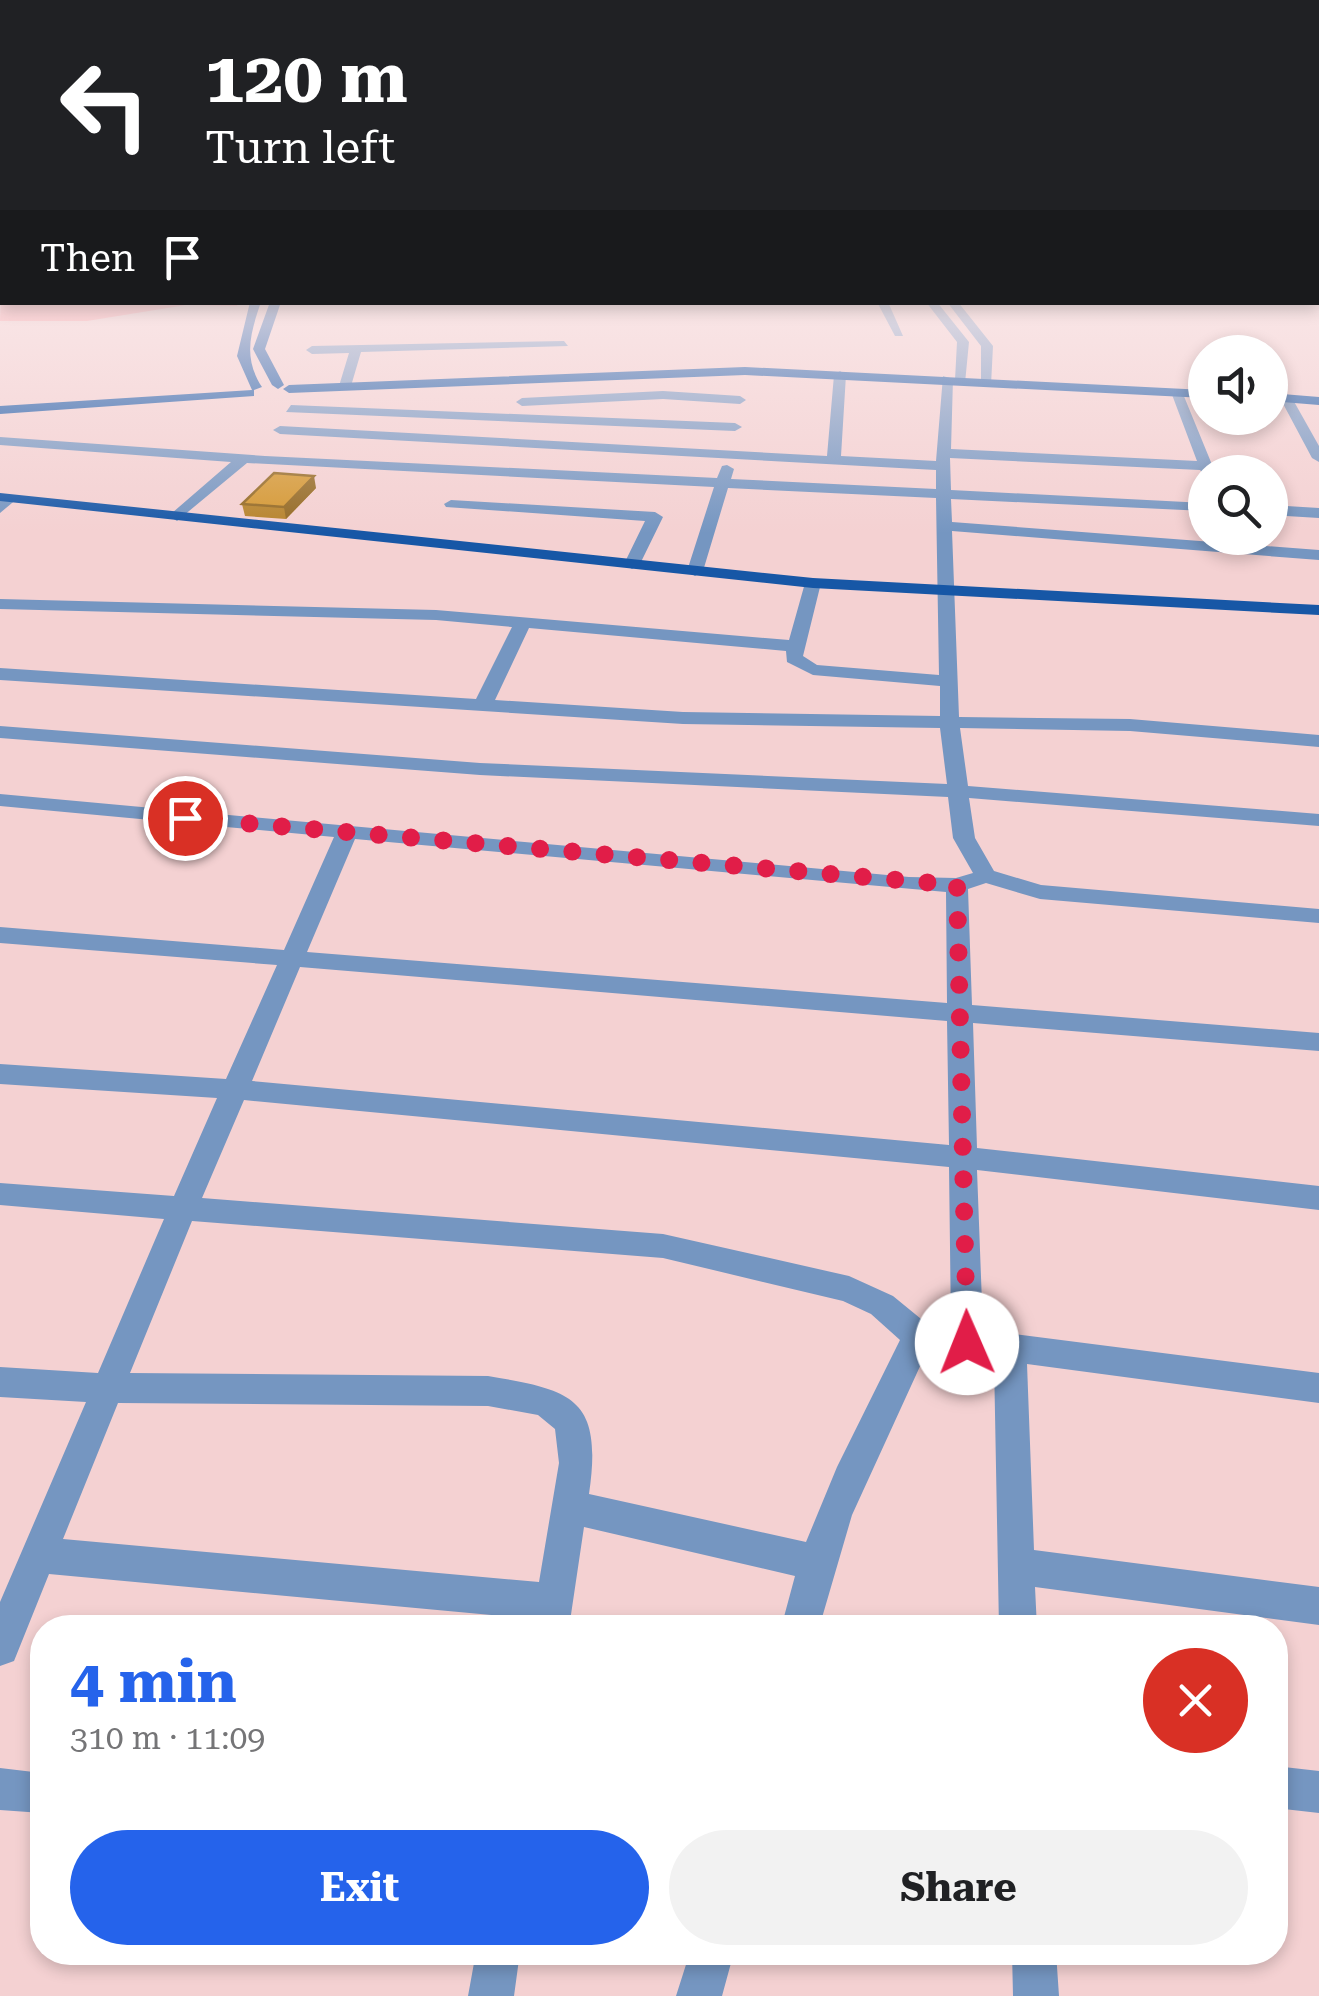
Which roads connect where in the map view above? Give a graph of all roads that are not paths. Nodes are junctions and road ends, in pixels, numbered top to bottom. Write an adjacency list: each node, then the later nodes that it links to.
1 (241, 346): 13 (main road)
2 (261, 346): 14 (main road)
3 (475, 346): 6 (street)
4 (962, 346): 10 (street)
5 (987, 346): 11 (street)
6 (356, 349): 7 (street); 12 (street)
7 (312, 350)
8 (746, 371): 9 (main road); 12 (main road); 18 (street)
9 (840, 375): 10 (main road); 33 (street)
10 (954, 380): 11 (main road); 34 (street)
11 (987, 382): 15 (main road)
12 (345, 386): 14 (main road)
13 (253, 390): 14 (main road); 23 (main road)
14 (284, 391): 22 (street)
15 (1178, 392): 16 (main road); 29 (street)
16 (1188, 393)
17 (1288, 398): 19 (main road)
18 (740, 400): 20 (street); 24 (street)
19 (1319, 401)
20 (522, 402)
21 (1288, 402): 31 (street)
22 (298, 409): 24 (street); 25 (street); 26 (street)
23 (0, 410)
24 (735, 428): 28 (street)
25 (280, 430): 26 (street); 32 (street)
26 (297, 430): 28 (street); 32 (street)
27 (0, 441): 30 (street)
28 (730, 454): 33 (street); 36 (street)
29 (1202, 455)
30 (244, 458): 32 (street); 43 (street)
31 (1319, 458)
32 (272, 460): 36 (street)
33 (834, 460): 34 (street)
34 (943, 460): 35 (street); 37 (street)
35 (1188, 468)
36 (725, 481): 37 (street); 47 (street)
37 (944, 493): 40 (street); 44 (street)
38 (4, 502): 43 (main road)
39 (451, 504): 46 (street)
40 (1188, 506)
41 (1288, 511): 42 (street)
42 (1319, 513)
43 (177, 516): 46 (main road)
44 (945, 526): 45 (street); 49 (street)
45 (1319, 554)
46 (632, 564): 47 (main road)
47 (694, 571): 48 (main road)
48 (813, 583): 49 (main road); 53 (street)
49 (947, 590): 51 (main road); 55 (street)
50 (0, 604): 52 (street)
51 (1319, 610)
52 (523, 623): 53 (street); 56 (street)
53 (794, 646): 55 (street)
54 (0, 674): 56 (street)
55 (949, 681): 57 (street)
56 (484, 705): 57 (street)
57 (950, 726): 59 (street); 60 (street)
58 (0, 732): 60 (street)
59 (1319, 741)
60 (958, 791): 62 (street); 64 (street)
61 (0, 800): 63 (street)
62 (1319, 820)
63 (348, 833): 65 (street); 68 (street)
64 (986, 876): 65 (street); 66 (street)
65 (957, 885): 69 (street)
66 (1319, 916)
67 (0, 935): 68 (street)
68 (293, 957): 69 (street); 72 (street)
69 (960, 1012): 70 (street); 73 (street)
70 (1319, 1042)
71 (0, 1074): 72 (street)
72 (235, 1087): 73 (street); 76 (street)
73 (963, 1157): 75 (street); 78 (street)
74 (0, 1194): 76 (street)
75 (1319, 1198)
76 (182, 1210): 77 (street); 81 (street)
77 (918, 1336): 78 (street); 85 (street)
78 (967, 1343): 79 (street)
79 (1010, 1348): 82 (street); 86 (street)
80 (0, 1382): 81 (street)
81 (108, 1388): 83 (street); 84 (street)
82 (1319, 1388)
83 (569, 1508): 85 (street); 88 (street)
84 (38, 1555): 88 (street); 91 (street)
85 (814, 1562): 89 (street)
86 (1014, 1566): 87 (street); 90 (street)
87 (1319, 1606)
88 (552, 1615)
89 (803, 1615)
90 (1017, 1615)
91 (0, 1648)
92 (1288, 1788): 95 (street)
93 (0, 1789): 94 (street)
94 (30, 1792)
95 (1319, 1792)
96 (496, 1965): 99 (street)
97 (708, 1965): 100 (street)
98 (1035, 1965): 101 (street)
99 (492, 1996)
100 (699, 1996)
101 (1036, 1996)

